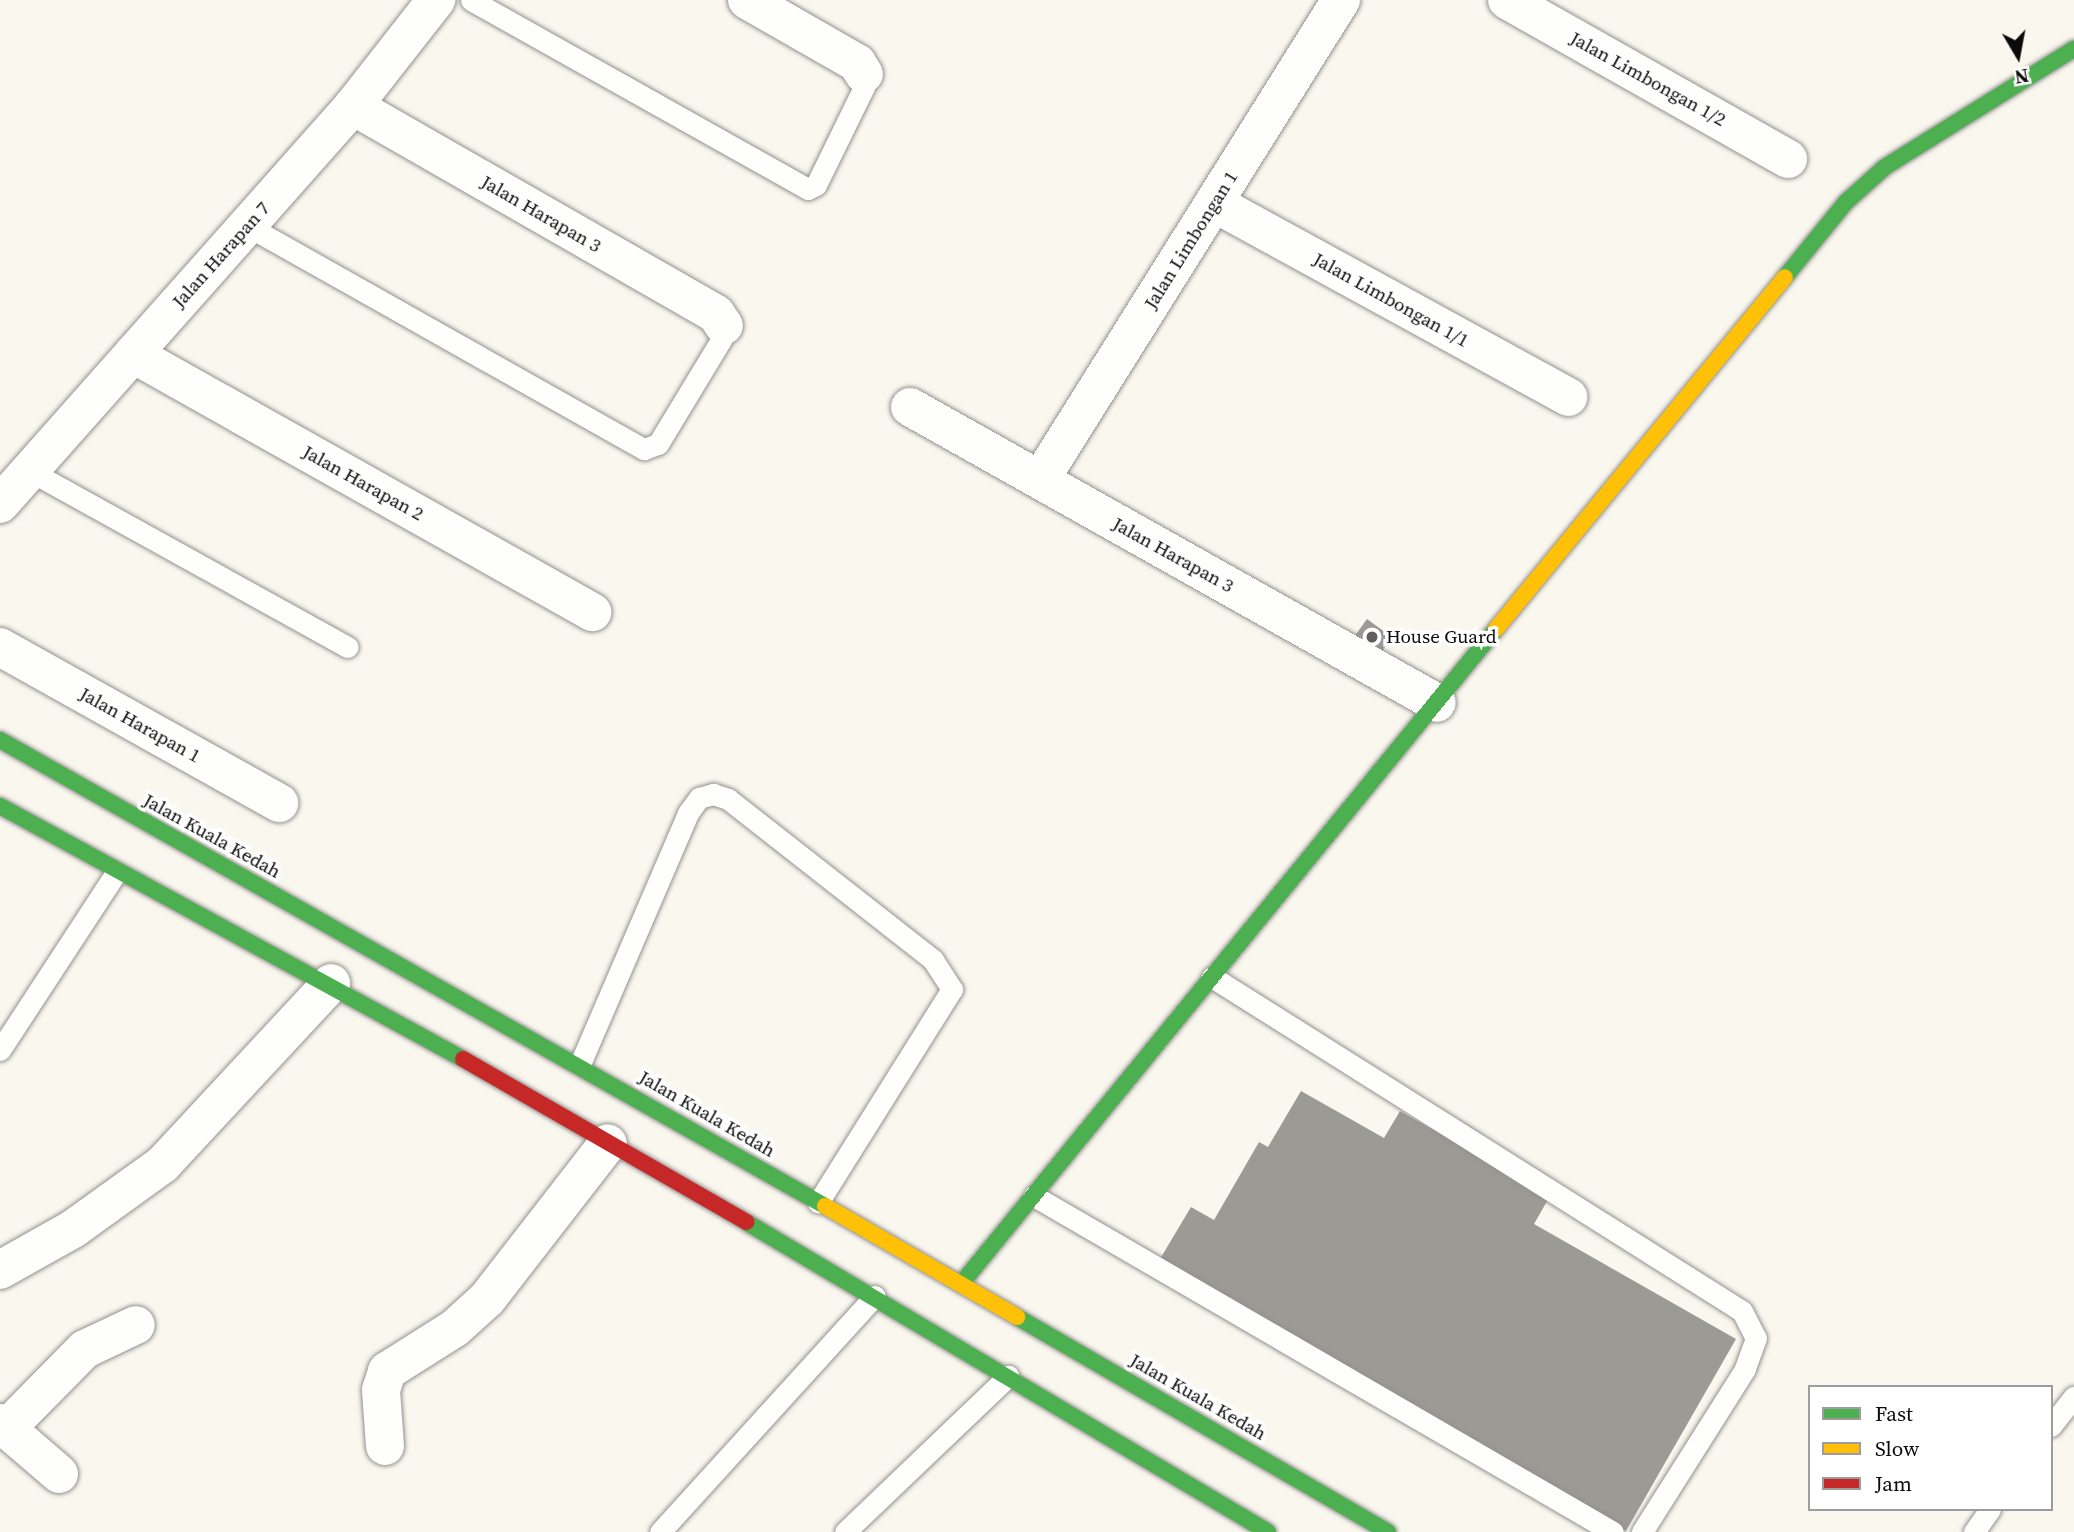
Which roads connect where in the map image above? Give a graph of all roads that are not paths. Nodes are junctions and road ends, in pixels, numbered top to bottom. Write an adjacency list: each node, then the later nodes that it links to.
1 (436, 0): 8 (street, Jalan Harapan 7)
2 (471, 0): 7 (lane)
3 (747, 0): 7 (street)
4 (1341, 0): 10 (street, Jalan Limbongan 1)
5 (1507, 0): 9 (street, Jalan Limbongan 1/2)
6 (2074, 49): 22 (main road)
7 (864, 74)
8 (353, 106): 11 (street, Jalan Harapan 7); 12 (street, Jalan Harapan 3)
9 (1788, 159)
10 (1214, 203): 14 (street, Jalan Limbongan 1/1); 17 (street, Jalan Limbongan 1)
11 (246, 226): 12 (lane); 13 (street, Jalan Harapan 7)
12 (723, 326)
13 (133, 354): 16 (street, Jalan Harapan 7); 19 (street, Jalan Harapan 2)
14 (1568, 397)
15 (911, 407): 17 (street, Jalan Harapan 3)
16 (30, 471): 18 (street, Jalan Harapan 7); 21 (lane)
17 (1040, 480): 22 (street, Jalan Harapan 3)
18 (0, 505)
19 (592, 612)
20 (0, 647): 25 (street, Jalan Harapan 1)
21 (347, 647)
22 (1437, 703): 30 (main road)
23 (0, 740): 24 (main road, Jalan Kuala Kedah)
24 (105, 800): 27 (main road); 33 (main road, Jalan Kuala Kedah)
25 (279, 803)
26 (0, 806): 29 (main road)
27 (125, 831)
28 (124, 851): 29 (main road)
29 (116, 873): 31 (main road); 32 (lane)
30 (1212, 977): 35 (main road); 53 (lane)
31 (331, 983): 34 (main road); 37 (street)
32 (0, 1050)
33 (580, 1065): 36 (main road, Jalan Kuala Kedah); 36 (lane)
34 (608, 1143): 39 (main road); 45 (street)
35 (1034, 1196): 38 (main road); 52 (lane)
36 (818, 1203): 38 (main road, Jalan Kuala Kedah)
37 (0, 1270)
38 (961, 1284): 51 (main road, Jalan Kuala Kedah)
39 (875, 1296): 41 (main road); 48 (lane)
40 (136, 1325): 44 (street)
41 (1008, 1376): 49 (lane); 50 (main road)
42 (2074, 1397): 43 (lane)
43 (2053, 1423)
44 (3, 1425): 46 (street)
45 (385, 1446)
46 (60, 1474)
47 (1989, 1511): 54 (lane)
48 (660, 1532)
49 (845, 1532)
50 (1268, 1532)
51 (1388, 1532)
52 (1613, 1532)
53 (1642, 1532)
54 (1974, 1532)

